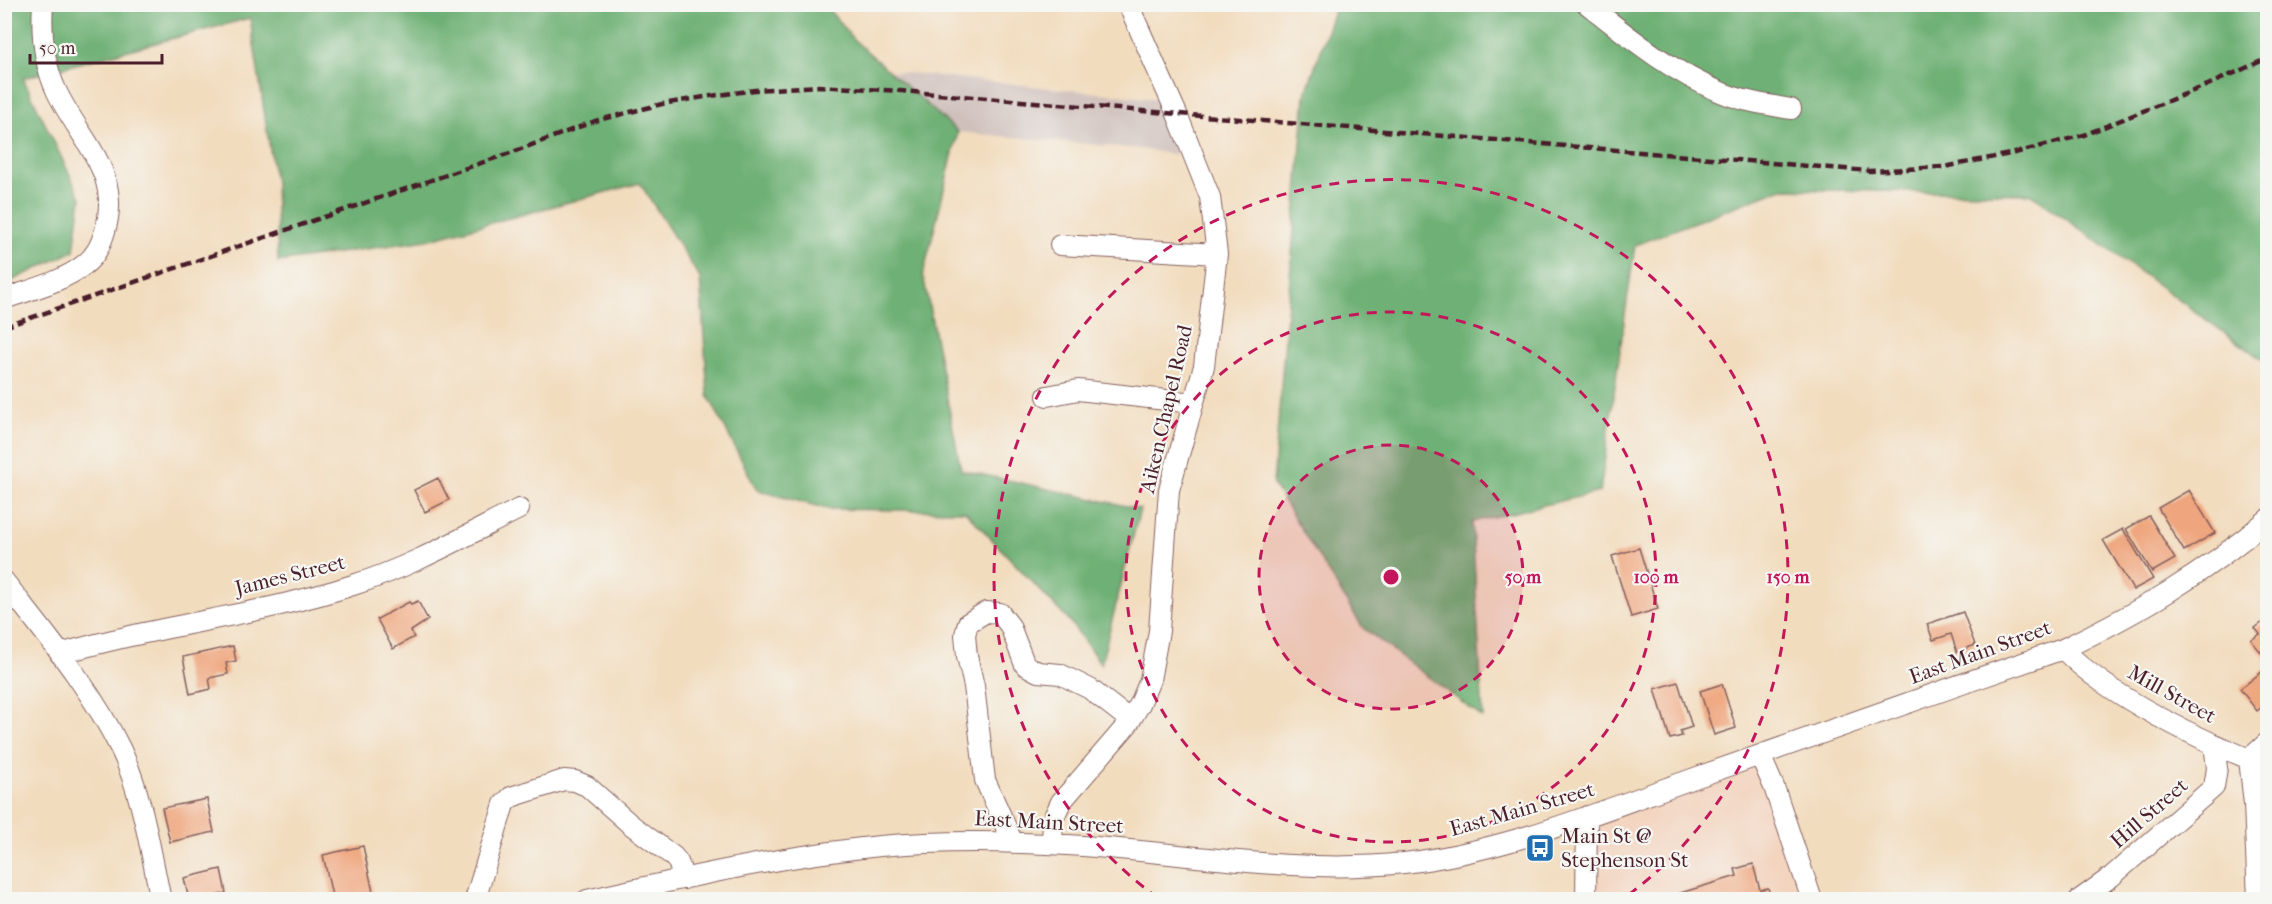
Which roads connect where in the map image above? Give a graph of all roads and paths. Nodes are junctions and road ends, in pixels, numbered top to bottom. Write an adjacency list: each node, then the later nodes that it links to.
1 (42, 4): 7 (street)
2 (1128, 4): 6 (street, Aiken Chapel Road)
3 (1587, 4): 4 (street)
4 (1791, 109)
5 (1060, 245): 6 (street)
6 (1217, 254): 9 (street, Aiken Chapel Road)
7 (4, 299)
8 (1047, 396): 9 (street)
9 (1193, 403): 15 (street, Aiken Chapel Road)
10 (519, 509): 14 (street, James Street)
11 (2268, 519): 13 (street, East Main Street)
12 (4, 581): 14 (street)
13 (2062, 649): 17 (street, Mill Street); 18 (street, East Main Street)
14 (60, 654): 25 (street)
15 (1130, 720): 22 (street); 23 (street, Aiken Chapel Road)
16 (2268, 742): 19 (street)
17 (2214, 744): 19 (street, Mill Street); 30 (street, Hill Street)
18 (1760, 755): 21 (street, East Main Street); 29 (street)
19 (2249, 759): 20 (street, Mill Street); 31 (street)
20 (2268, 766)
21 (1587, 816): 23 (street, East Main Street); 28 (street)
22 (1013, 843): 23 (street, East Main Street); 24 (street, East Main Street)
23 (1052, 844)
24 (684, 879): 26 (street); 27 (street, East Main Street)
25 (161, 900)
26 (476, 900)
27 (587, 900)
28 (1586, 900)
29 (1812, 900)
30 (2079, 900)
31 (2258, 900)

